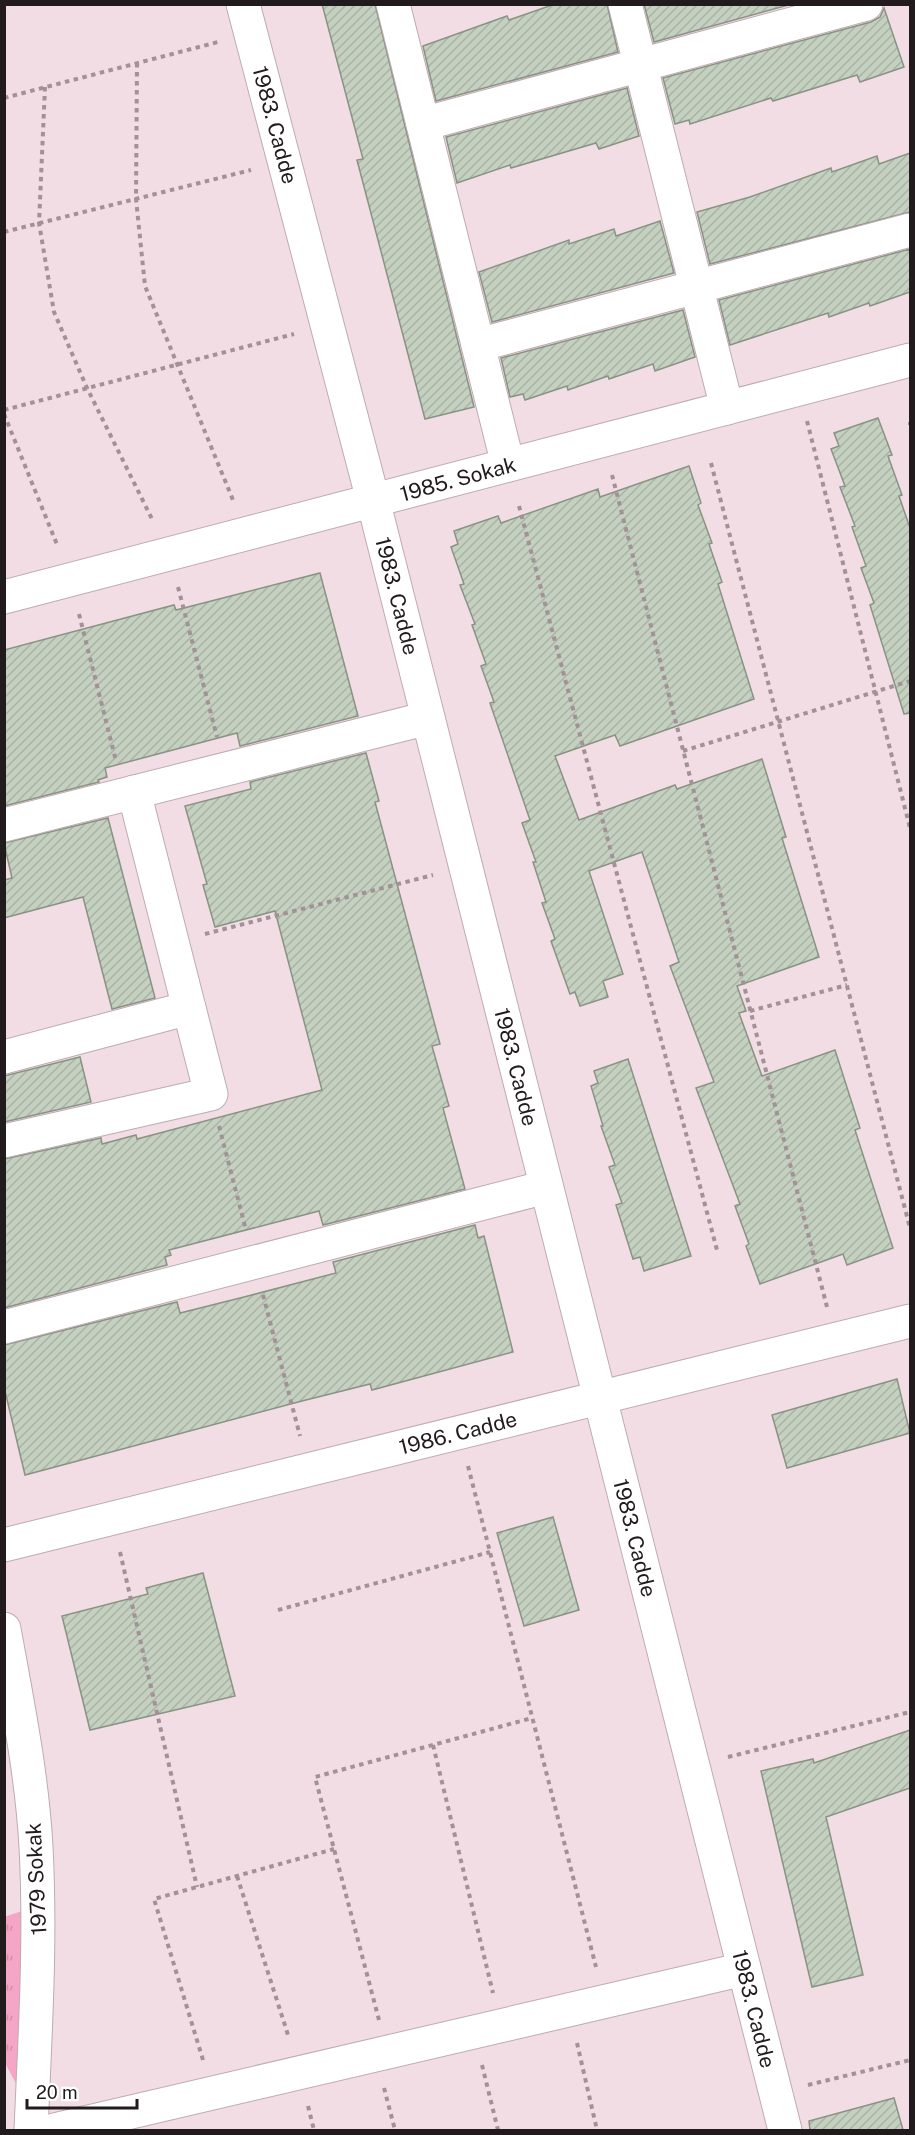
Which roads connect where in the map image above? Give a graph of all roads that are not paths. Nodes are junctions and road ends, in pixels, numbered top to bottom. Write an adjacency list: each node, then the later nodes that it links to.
1 (393, 4): 6 (street)
2 (625, 4): 5 (street)
3 (866, 4): 5 (street)
4 (247, 19): 13 (street, 1983. Cadde)
5 (641, 65): 6 (street); 8 (street)
6 (423, 124): 9 (street)
7 (910, 230): 8 (street)
8 (696, 287): 9 (street); 11 (street)
9 (478, 345): 12 (street)
10 (910, 360): 11 (street, 1985. Sokak)
11 (727, 408): 12 (street, 1985. Sokak)
12 (508, 465): 13 (street, 1985. Sokak)
13 (373, 501): 14 (street, 1985. Sokak); 15 (street, 1983. Cadde)
14 (4, 597)
15 (428, 718): 16 (street); 21 (street, 1983. Cadde)
16 (134, 792): 17 (street); 18 (street)
17 (4, 825)
18 (189, 1008): 19 (street); 20 (street)
19 (4, 1057)
20 (4, 1141)
21 (546, 1187): 23 (street); 24 (street, 1983. Cadde)
22 (910, 1321): 24 (street, 1986. Cadde)
23 (4, 1327)
24 (600, 1398): 25 (street, 1986. Cadde); 27 (street, 1983. Cadde)
25 (4, 1545)
26 (4, 1629): 28 (street, 1979 Sokak)
27 (744, 1969): 29 (street); 30 (street, 1983. Cadde)
28 (31, 2130)
29 (54, 2130)
30 (784, 2130)

